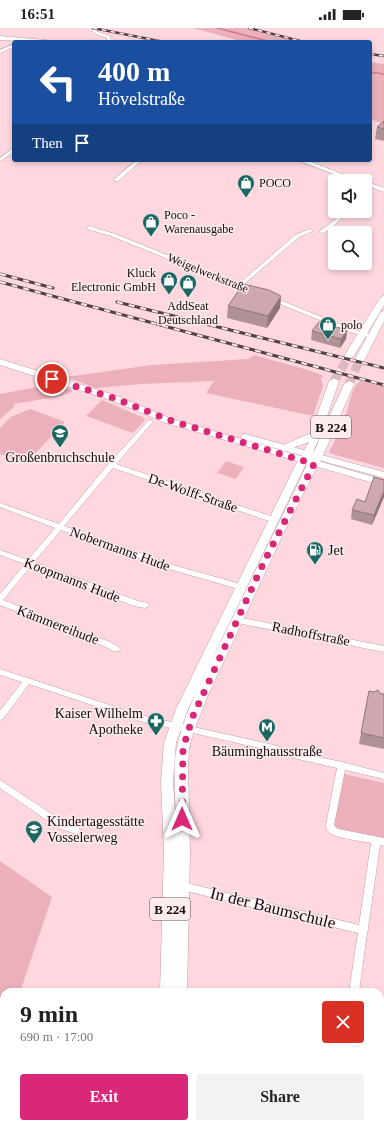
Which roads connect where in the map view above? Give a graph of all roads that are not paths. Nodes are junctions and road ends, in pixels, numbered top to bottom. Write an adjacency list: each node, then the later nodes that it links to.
1 (98, 28): 4 (street)
2 (0, 38): 3 (street)
3 (14, 40)
4 (108, 40)
5 (12, 46): 6 (street)
6 (0, 52)
7 (12, 151): 8 (street)
8 (0, 160)
9 (138, 162): 12 (street)
10 (306, 162): 11 (street)
11 (339, 174)
12 (116, 180)
13 (373, 186): 14 (street)
14 (384, 190)
15 (339, 218): 18 (street)
16 (89, 228): 19 (street, Weigelwerkstraße)
17 (310, 231): 19 (street)
18 (322, 232)
19 (240, 286): 20 (street, Weigelwerkstraße)
20 (254, 291)
21 (268, 297): 25 (street)
22 (384, 298): 25 (main road)
23 (384, 313): 24 (main road)
24 (381, 324): 25 (main road)
25 (366, 335): 26 (main road); 27 (main road)
26 (349, 356)
27 (360, 359)
28 (0, 362): 31 (main road)
29 (334, 380): 33 (main road, B 224)
30 (349, 384): 36 (main road, B 224)
31 (149, 411): 34 (main road); 35 (main road)
32 (150, 422): 37 (street)
33 (316, 435): 34 (main road); 35 (main road, B 224)
34 (284, 448): 35 (main road)
35 (305, 458): 36 (main road); 41 (main road, B 224)
36 (316, 461): 38 (main road); 39 (main road); 48 (main road, B 224)
37 (112, 465): 41 (street, De-Wolff-Straße); 42 (street)
38 (384, 476)
39 (384, 483)
40 (0, 505): 42 (street, Nobermanns Hude)
41 (274, 520): 45 (main road, B 224)
42 (60, 527): 44 (street); 45 (street, Nobermanns Hude)
43 (0, 552): 44 (street, Koopmanns Hude)
44 (30, 564): 46 (street); 47 (street, Koopmanns Hude)
45 (242, 587): 54 (main road, B 224)
46 (0, 601): 49 (street, Kämmereihude)
47 (145, 604)
48 (237, 620): 50 (street, Radhoffstraße); 54 (main road, B 224)
49 (116, 649)
50 (384, 649)
51 (0, 672): 52 (street)
52 (27, 681): 53 (street); 54 (street)
53 (0, 717)
54 (181, 729): 55 (street); 60 (main road, B 224); 62 (main road, B 224)
55 (342, 766): 56 (street); 59 (street)
56 (384, 776)
57 (0, 784): 58 (street)
58 (76, 830)
59 (380, 841): 61 (street)
60 (182, 886): 61 (street, In der Baumschule); 63 (main road, B 224)
61 (364, 930): 64 (street)
62 (168, 988)
63 (180, 988)
64 (355, 988)

